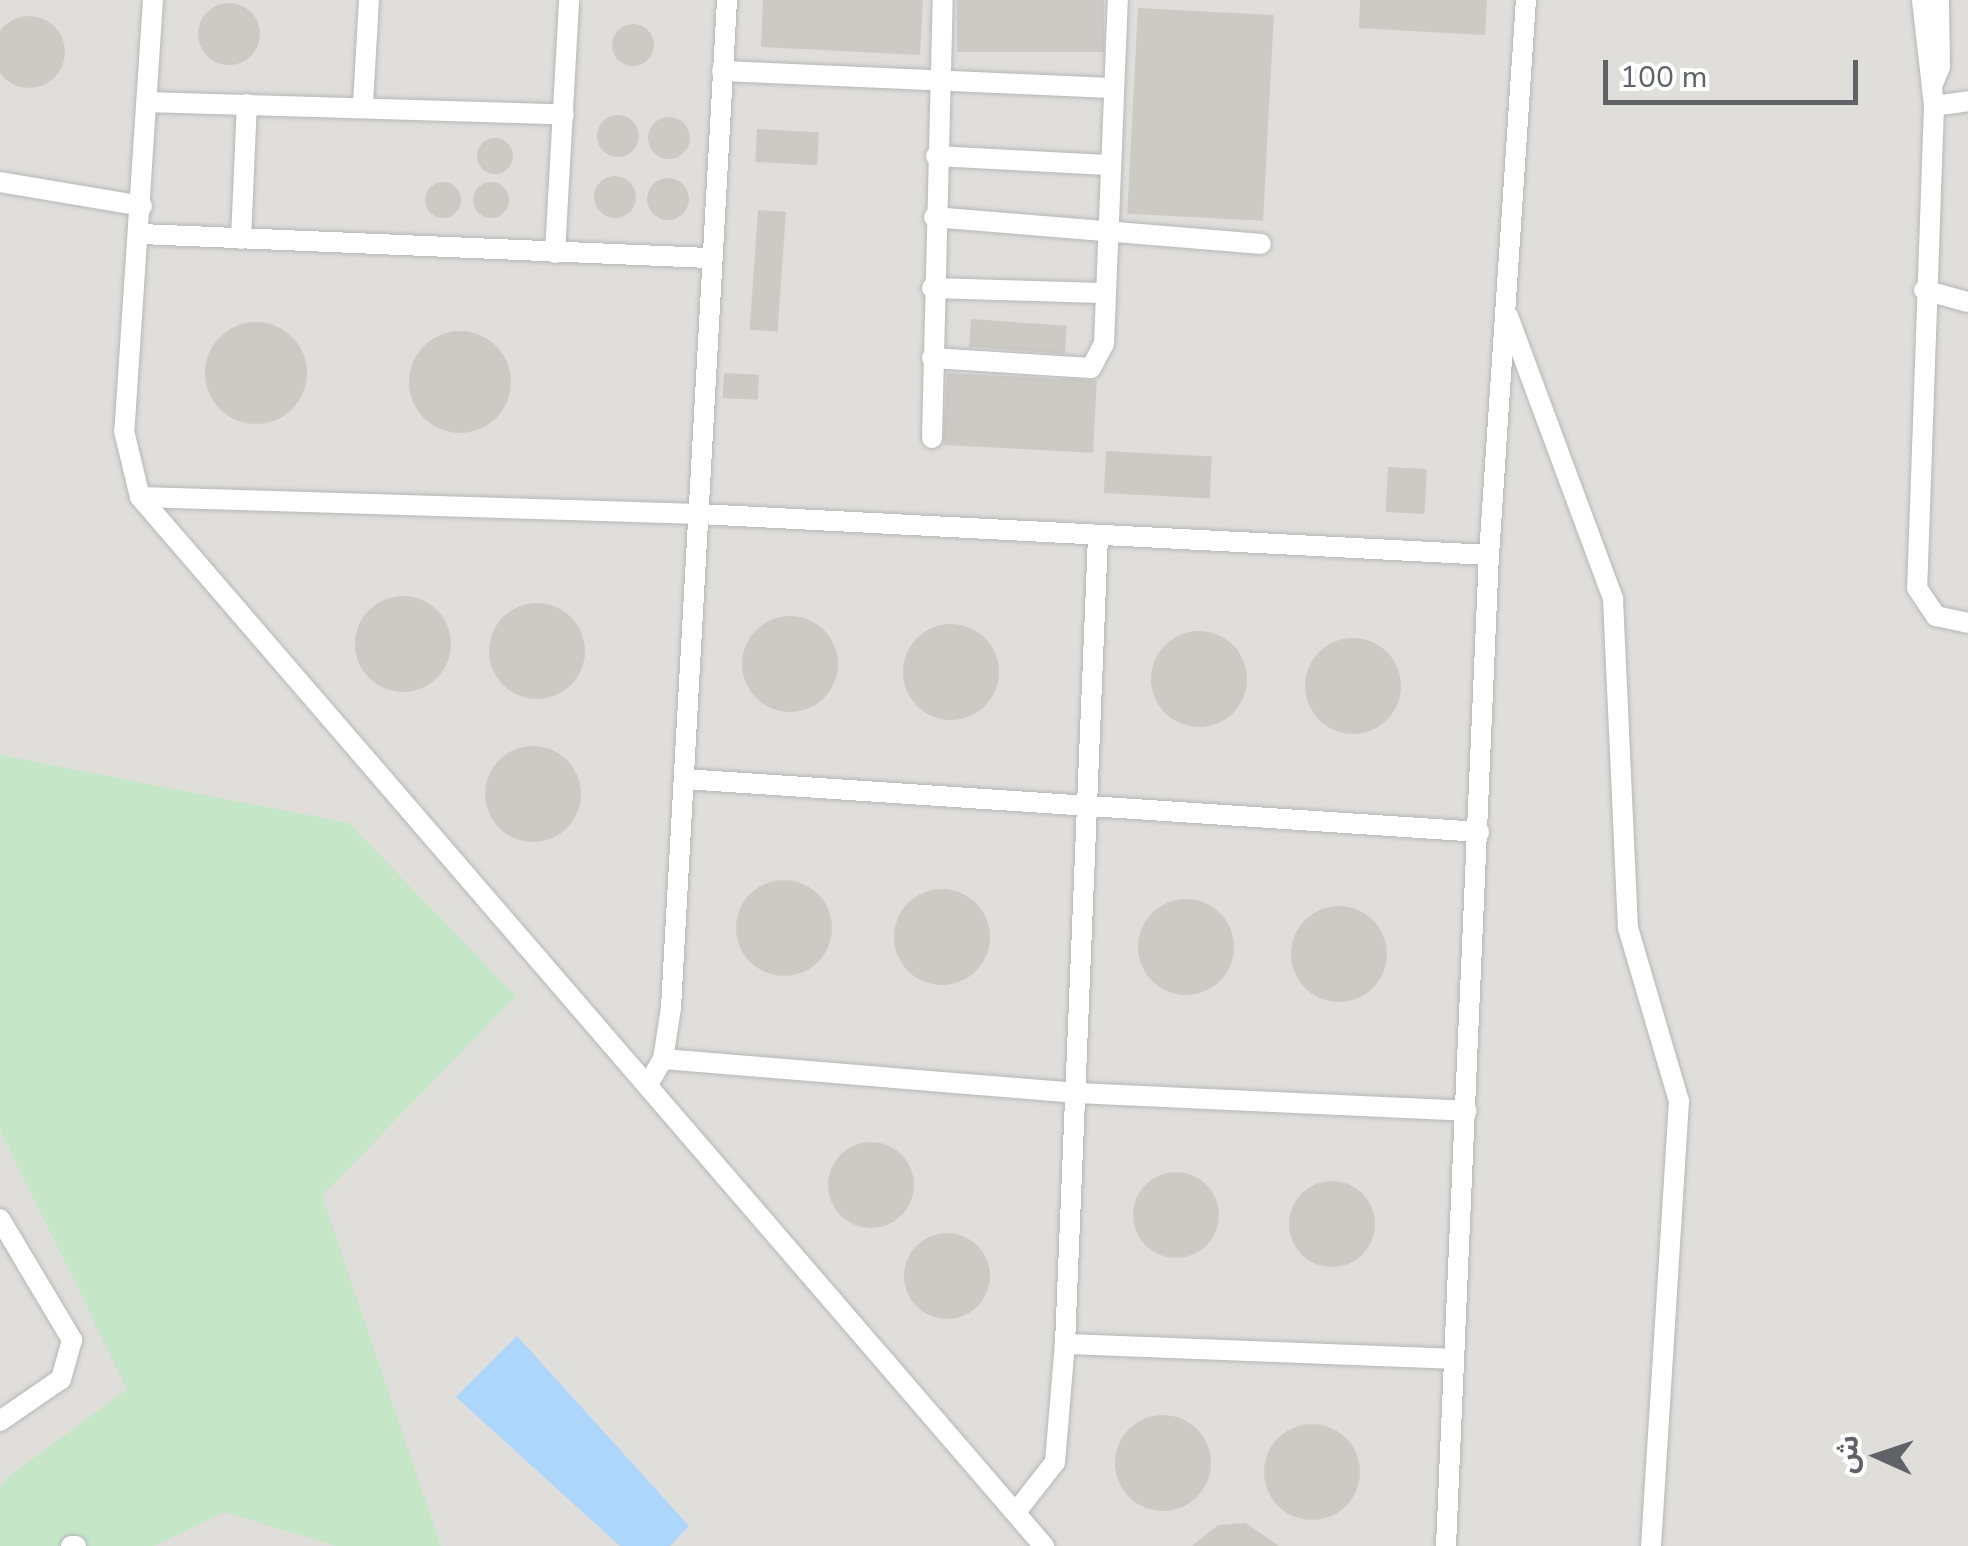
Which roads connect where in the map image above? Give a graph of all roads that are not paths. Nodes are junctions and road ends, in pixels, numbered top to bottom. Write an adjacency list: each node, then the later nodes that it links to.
1 (153, 0): 14 (street)
2 (370, 0): 17 (street)
3 (569, 0): 19 (street)
4 (727, 0): 10 (street)
5 (943, 0): 11 (street)
6 (1118, 0): 13 (street)
7 (1526, 0): 35 (street)
8 (1922, 0): 12 (street)
9 (1939, 0): 12 (street)
10 (722, 71): 11 (street); 30 (street)
11 (943, 81): 13 (street); 20 (street)
12 (1933, 84): 18 (street)
13 (1113, 88): 21 (street)
14 (148, 102): 16 (street); 23 (street)
15 (1968, 102): 18 (street)
16 (246, 104): 17 (street); 27 (street)
17 (363, 104): 19 (street)
18 (1934, 106): 32 (street)
19 (564, 114): 29 (street)
20 (936, 156): 21 (street); 24 (street)
21 (1108, 164): 25 (street)
22 (0, 182): 23 (street)
23 (142, 206): 26 (street)
24 (934, 218): 25 (street); 31 (street)
25 (1104, 229): 28 (street); 33 (street)
26 (140, 234): 27 (street); 38 (street)
27 (241, 239): 29 (street)
28 (1261, 244)
29 (555, 253): 30 (street)
30 (708, 258): 39 (street)
31 (932, 288): 33 (street); 36 (street)
32 (1924, 290): 34 (street); 42 (street)
33 (1101, 293): 36 (street)
34 (1968, 302)
35 (1506, 310): 41 (street); 57 (street)
36 (932, 358): 37 (street)
37 (932, 438)
38 (140, 497): 39 (street); 47 (street)
39 (699, 514): 40 (street); 43 (street)
40 (1098, 538): 41 (street); 44 (street)
41 (1489, 555): 45 (street)
42 (1968, 622)
43 (684, 780): 44 (street); 46 (street)
44 (1084, 806): 45 (street); 48 (street)
45 (1479, 832): 49 (street)
46 (663, 1060): 47 (street); 48 (street)
47 (648, 1084): 54 (street)
48 (1075, 1093): 49 (street); 51 (street)
49 (1468, 1111): 52 (street)
50 (0, 1219): 53 (street)
51 (1065, 1344): 52 (street); 54 (street)
52 (1454, 1359): 56 (street)
53 (0, 1421)
54 (1016, 1512): 55 (street)
55 (1044, 1546)
56 (1446, 1546)
57 (1651, 1546)

